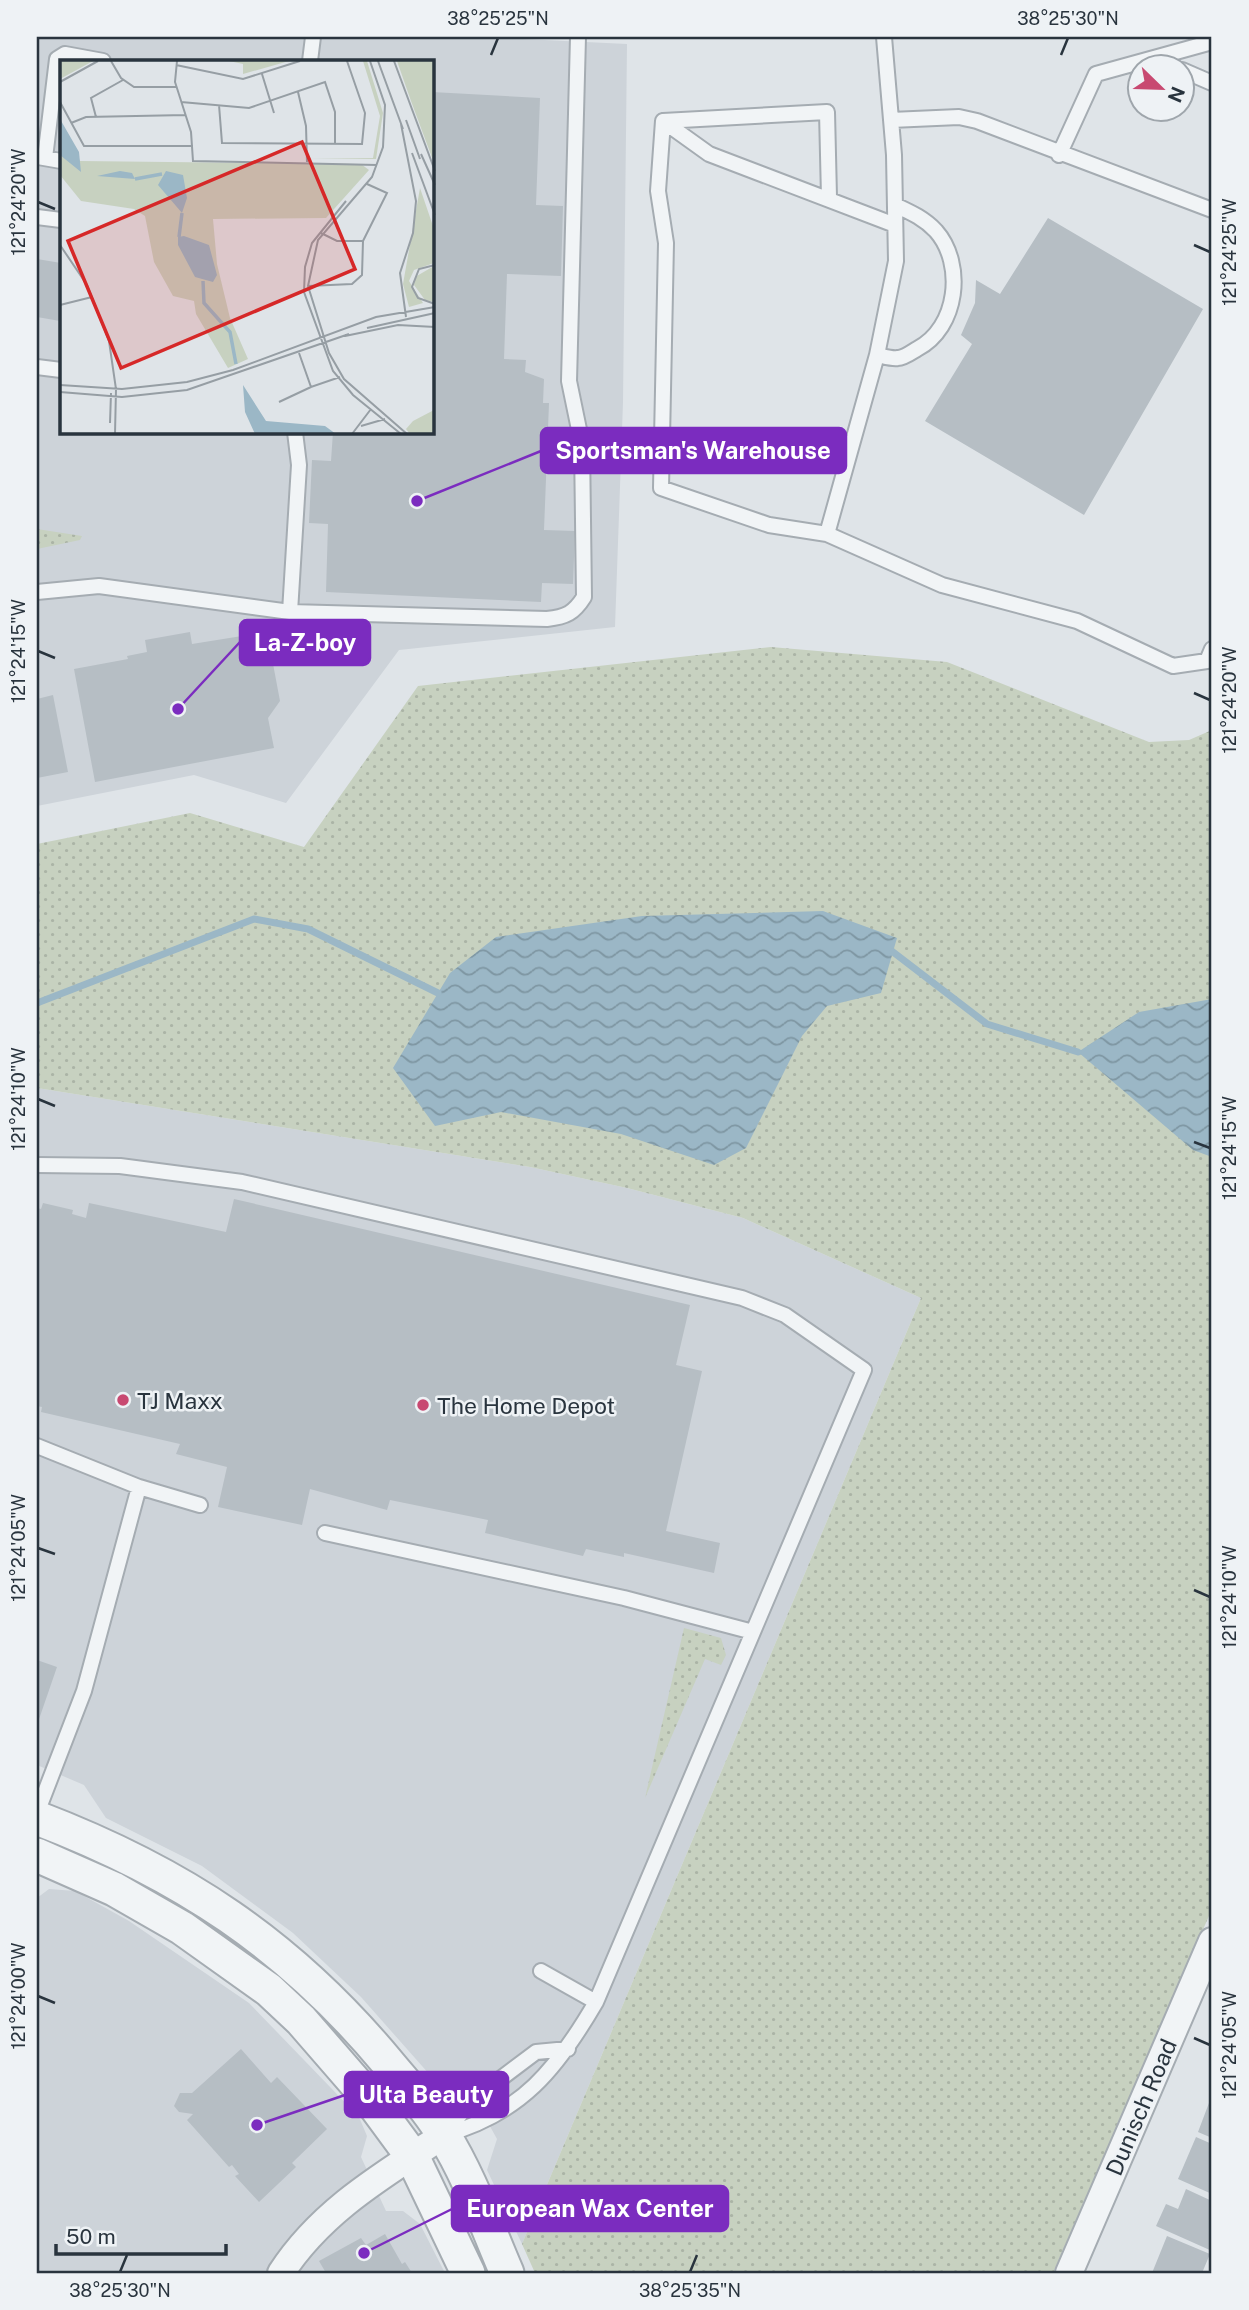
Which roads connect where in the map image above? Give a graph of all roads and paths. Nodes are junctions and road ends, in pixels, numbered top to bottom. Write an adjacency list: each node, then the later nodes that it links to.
1 (313, 37): 7 (lane)
2 (579, 37): 26 (lane)
3 (884, 37): 9 (lane)
4 (1212, 42): 5 (lane)
5 (1176, 52)
6 (98, 60): 12 (lane)
7 (310, 60)
8 (1126, 66): 11 (lane)
9 (891, 120): 11 (lane); 15 (lane)
10 (663, 121): 14 (lane); 14 (lane); 24 (lane)
11 (1059, 155): 16 (lane)
12 (41, 158): 13 (lane)
13 (60, 161)
14 (829, 197): 19 (lane)
15 (895, 205): 19 (lane); 20 (lane)
16 (1212, 210)
17 (37, 217): 18 (lane)
18 (60, 220)
19 (895, 225): 20 (lane)
20 (877, 355): 24 (lane)
21 (37, 366): 22 (lane)
22 (60, 370)
23 (295, 434): 26 (lane)
24 (827, 534): 27 (lane)
25 (37, 592): 26 (lane)
26 (290, 612)
27 (1212, 649)
28 (37, 1165): 33 (lane)
29 (37, 1446): 30 (lane)
30 (139, 1488): 31 (lane); 34 (lane)
31 (200, 1505)
32 (325, 1533): 33 (lane)
33 (753, 1632): 38 (lane)
34 (37, 1816): 40 (street)
35 (37, 1855): 41 (street)
36 (1212, 1941): 45 (street, Dunisch Road)
37 (541, 1971): 38 (lane)
38 (596, 2002): 39 (lane)
39 (568, 2049): 40 (lane); 40 (lane)
40 (444, 2135): 41 (street); 44 (street)
41 (412, 2156): 42 (street); 43 (street)
42 (281, 2273)
43 (468, 2273)
44 (508, 2273)
45 (1069, 2273)

